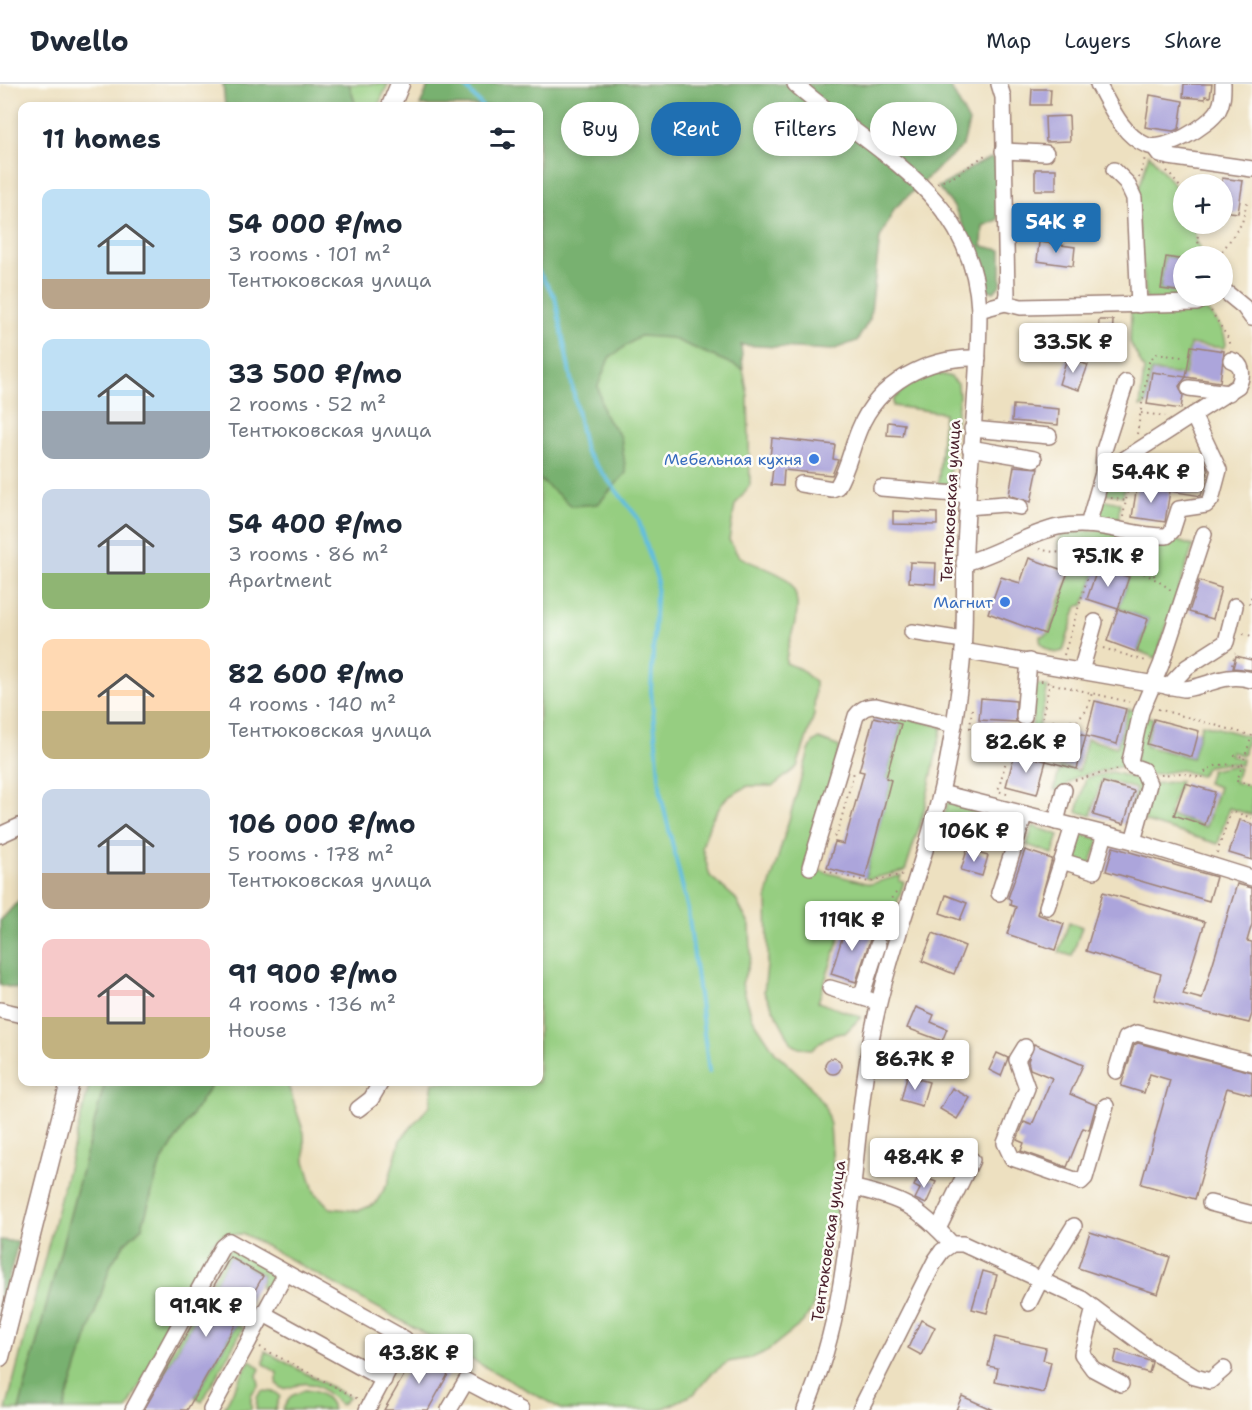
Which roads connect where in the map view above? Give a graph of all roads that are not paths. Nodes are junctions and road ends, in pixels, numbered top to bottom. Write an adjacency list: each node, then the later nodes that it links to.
1 (400, 84): 6 (main road)
2 (795, 84): 16 (street, Тентюковская улица)
3 (999, 84): 8 (street)
4 (1098, 84): 7 (street)
5 (1223, 84): 7 (street)
6 (393, 102)
7 (1151, 147): 10 (street)
8 (1003, 151): 9 (street); 14 (street)
9 (1046, 153)
10 (1252, 169)
11 (1114, 170): 15 (street)
12 (1233, 298): 17 (street)
13 (1173, 301): 15 (street)
14 (1005, 303): 15 (street); 16 (street)
15 (1139, 305)
16 (979, 310): 18 (street, Тентюковская улица)
17 (1252, 318)
18 (978, 358): 25 (street, Тентюковская улица); 30 (street)
19 (1232, 360): 20 (street)
20 (1247, 377): 23 (street)
21 (1126, 382): 29 (street)
22 (1189, 388): 23 (street)
23 (1229, 393): 24 (street)
24 (1193, 415): 29 (street); 34 (street)
25 (972, 429): 26 (street); 27 (street, Тентюковская улица)
26 (1049, 436)
27 (970, 448): 28 (street); 32 (street, Тентюковская улица)
28 (1034, 459)
29 (1104, 472): 34 (street)
30 (801, 484)
31 (881, 488): 32 (street)
32 (967, 501): 33 (street); 36 (street, Тентюковская улица)
33 (1020, 507)
34 (1092, 525): 36 (street)
35 (1204, 534): 44 (street)
36 (964, 563): 40 (street, Тентюковская улица)
37 (1235, 606): 45 (street)
38 (1095, 622): 42 (street)
39 (912, 632): 40 (street)
40 (963, 646): 41 (street); 47 (street, Тентюковская улица)
41 (1029, 661): 42 (street); 46 (street)
42 (1081, 670): 44 (street)
43 (1252, 680): 45 (street)
44 (1151, 685): 45 (street); 56 (street)
45 (1168, 687)
46 (1020, 723)
47 (954, 725): 49 (street, Тентюковская улица); 58 (street)
48 (1064, 790): 51 (street)
49 (941, 793): 50 (street); 65 (street, Тентюковская улица)
50 (1025, 814): 51 (street); 60 (street)
51 (1056, 822): 52 (street)
52 (1073, 826): 54 (street); 57 (street)
53 (18, 827): 55 (street)
54 (1105, 834): 56 (street); 57 (street)
55 (0, 835)
56 (1133, 841): 59 (street)
57 (1062, 861): 61 (street)
58 (810, 867)
59 (1252, 878)
60 (999, 893)
61 (1047, 907)
62 (878, 945): 64 (street)
63 (830, 988): 64 (street)
64 (861, 997): 65 (street)
65 (880, 1002): 76 (street, Тентюковская улица)
66 (0, 1010): 67 (street)
67 (18, 1014)
68 (1025, 1047): 73 (street)
69 (1252, 1063): 70 (street)
70 (1116, 1071)
71 (69, 1086): 87 (main road)
72 (379, 1086): 74 (street)
73 (1106, 1106)
74 (358, 1109)
75 (972, 1160): 80 (street)
76 (855, 1188): 80 (street); 96 (street, Тентюковская улица)
77 (1210, 1203): 78 (street)
78 (1252, 1214)
79 (1074, 1226): 83 (street)
80 (938, 1229): 81 (street)
81 (952, 1244): 83 (street); 97 (street)
82 (286, 1273): 86 (street); 89 (street); 92 (street)
83 (1041, 1279): 84 (street); 85 (street)
84 (1029, 1303)
85 (1094, 1308): 88 (street); 90 (street)
86 (264, 1314): 89 (street); 93 (street)
87 (0, 1357)
88 (1224, 1369)
89 (384, 1380): 91 (street)
90 (1121, 1384)
91 (364, 1406)
92 (133, 1410)
93 (211, 1410)
94 (449, 1410): 95 (street)
95 (521, 1410)
96 (806, 1410)
97 (860, 1410)

